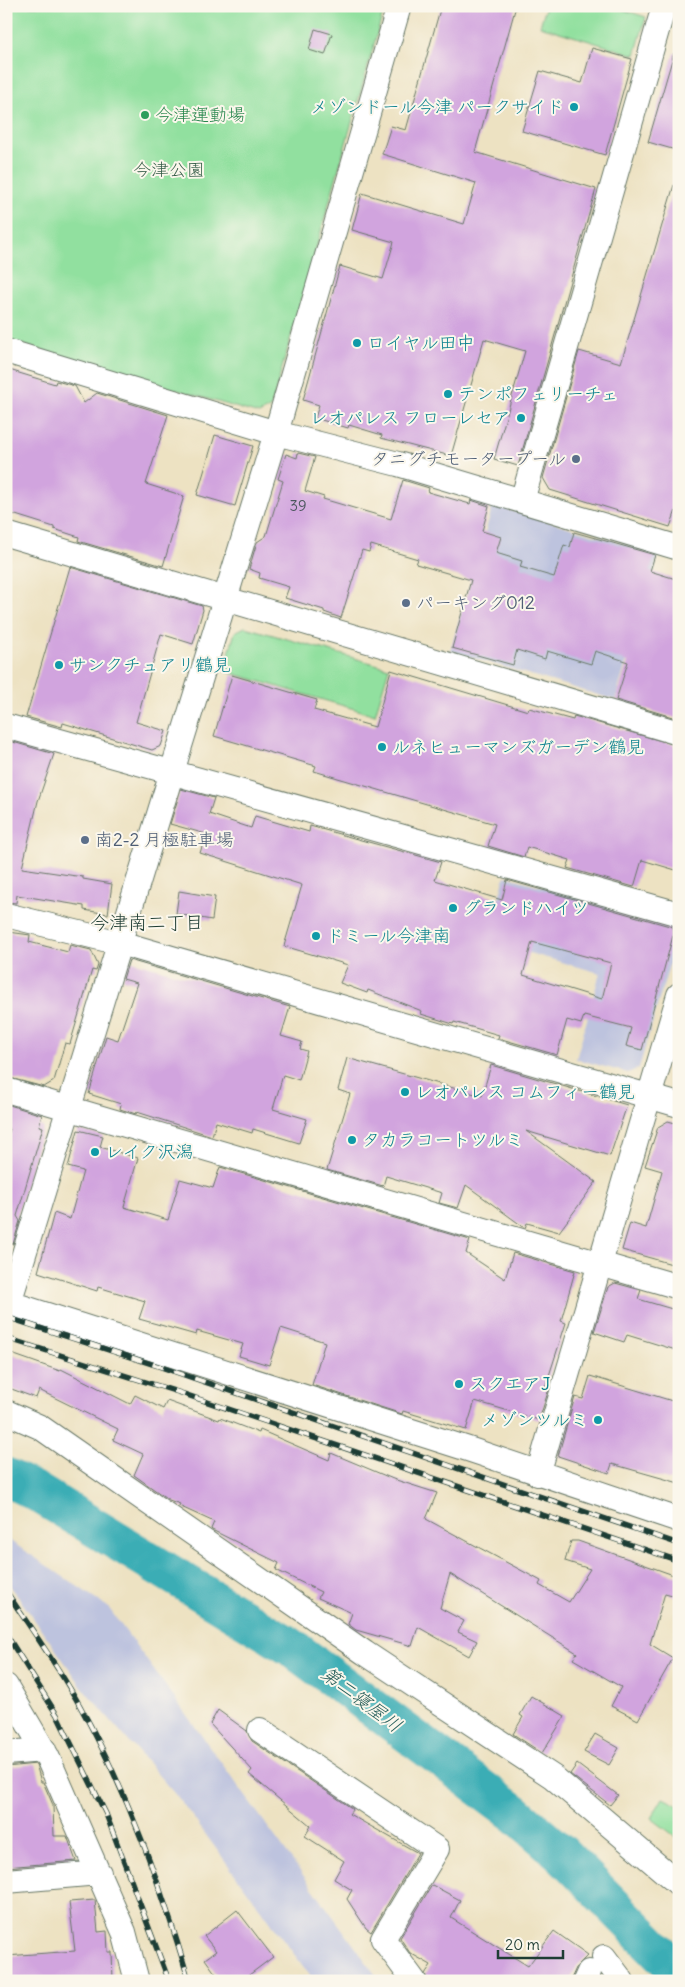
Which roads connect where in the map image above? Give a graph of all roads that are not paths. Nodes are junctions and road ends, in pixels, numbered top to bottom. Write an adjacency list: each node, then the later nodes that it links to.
1 (399, 6): 4 (street)
2 (664, 6): 5 (street)
3 (6, 351): 4 (street)
4 (276, 433): 5 (street); 8 (street)
5 (522, 501): 7 (street)
6 (6, 534): 8 (street)
7 (679, 548)
8 (225, 598): 10 (street); 11 (street)
9 (6, 726): 11 (street)
10 (679, 733)
11 (170, 772): 12 (street); 14 (street)
12 (679, 914)
13 (6, 915): 14 (street)
14 (120, 942): 17 (street); 19 (street)
15 (679, 995): 17 (street)
16 (6, 1090): 19 (street)
17 (648, 1096): 18 (street); 20 (street)
18 (679, 1105)
19 (68, 1109): 20 (street); 22 (street)
20 (599, 1265): 21 (street); 24 (street)
21 (679, 1287)
22 (8, 1302): 24 (street)
23 (6, 1412): 32 (street)
24 (538, 1474): 25 (street)
25 (679, 1520)
26 (6, 1686): 28 (street)
27 (260, 1730): 35 (street)
28 (44, 1750): 29 (street); 30 (street)
29 (6, 1752)
30 (99, 1873): 31 (street); 34 (street)
31 (6, 1881)
32 (678, 1882)
33 (592, 1970): 36 (street)
34 (137, 1981)
35 (414, 1981)
36 (622, 1981)

